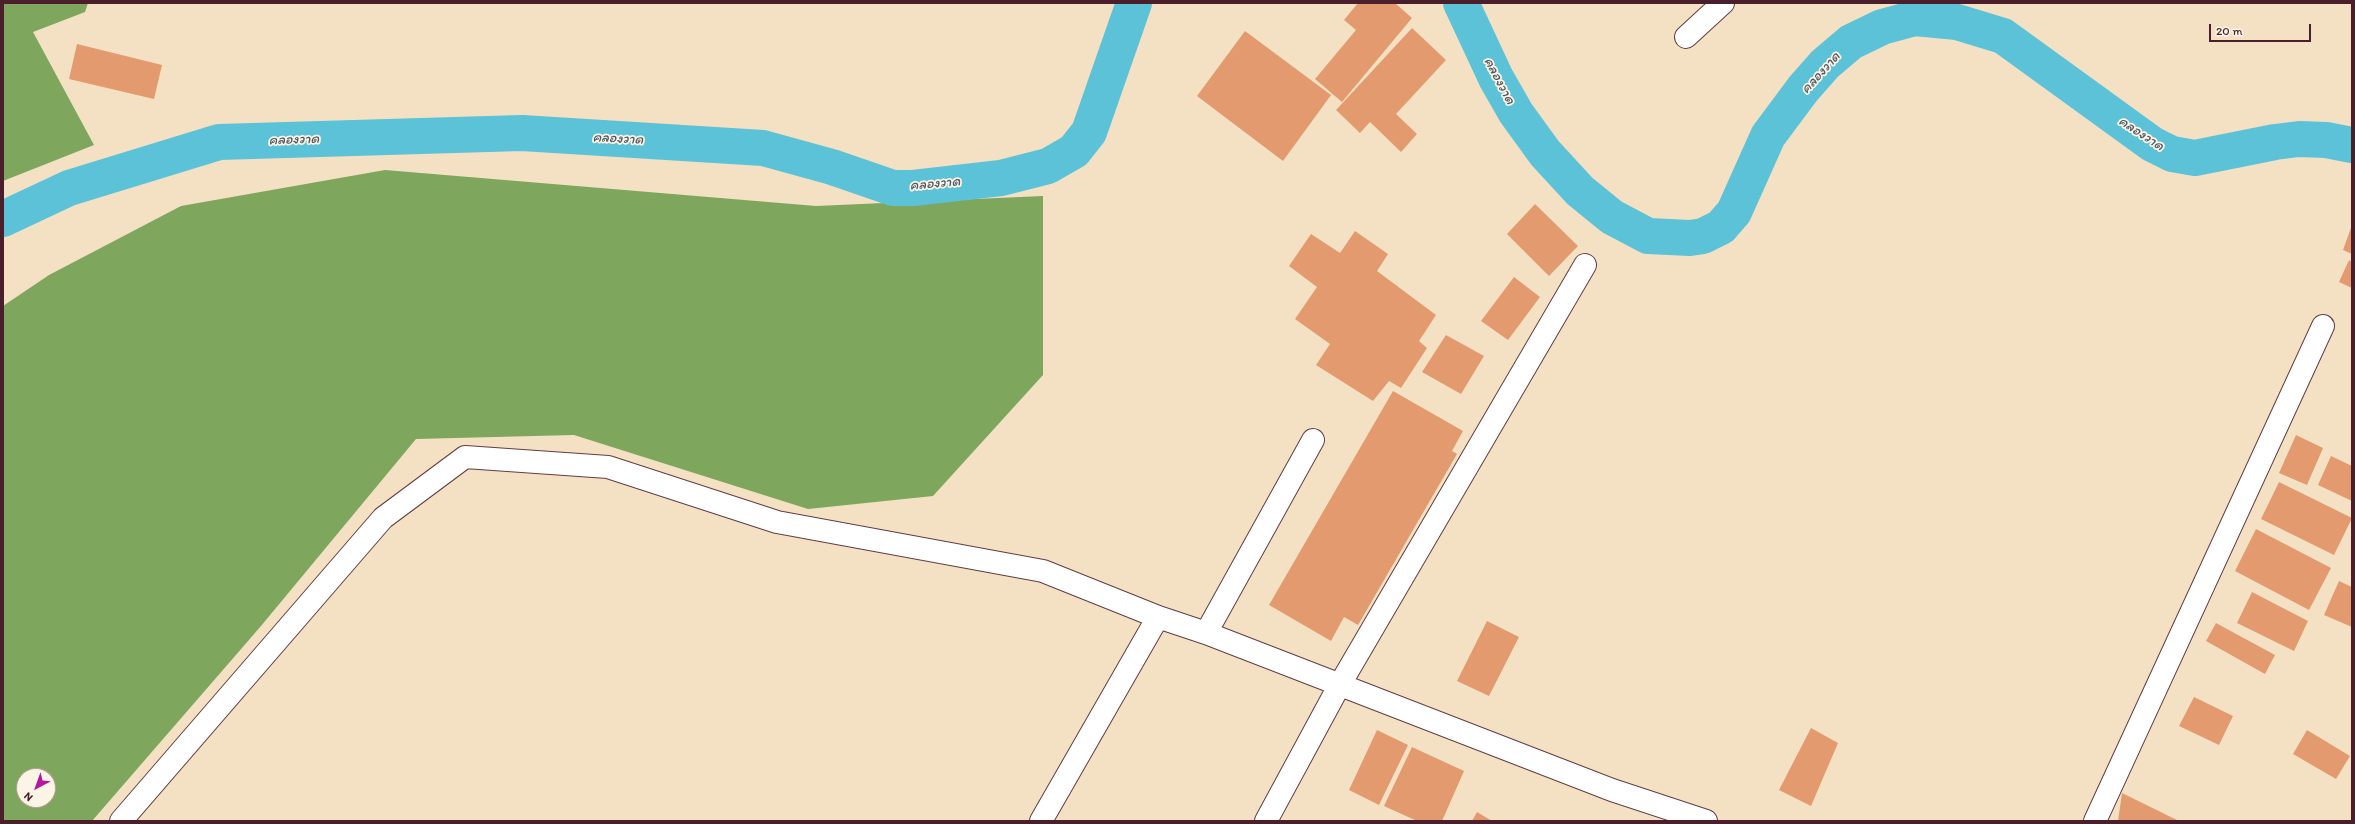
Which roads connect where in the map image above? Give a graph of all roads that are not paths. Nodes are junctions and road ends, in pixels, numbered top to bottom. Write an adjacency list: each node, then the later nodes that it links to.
1 (1723, 3): 2 (street)
2 (1686, 37)
3 (1585, 265): 8 (street)
4 (2323, 326): 13 (street)
5 (1313, 440): 7 (street)
6 (1158, 617): 7 (street); 9 (street); 10 (street)
7 (1206, 633): 8 (street)
8 (1339, 686): 11 (street); 12 (street)
9 (121, 821)
10 (1041, 821)
11 (1266, 821)
12 (1706, 821)
13 (2095, 821)

